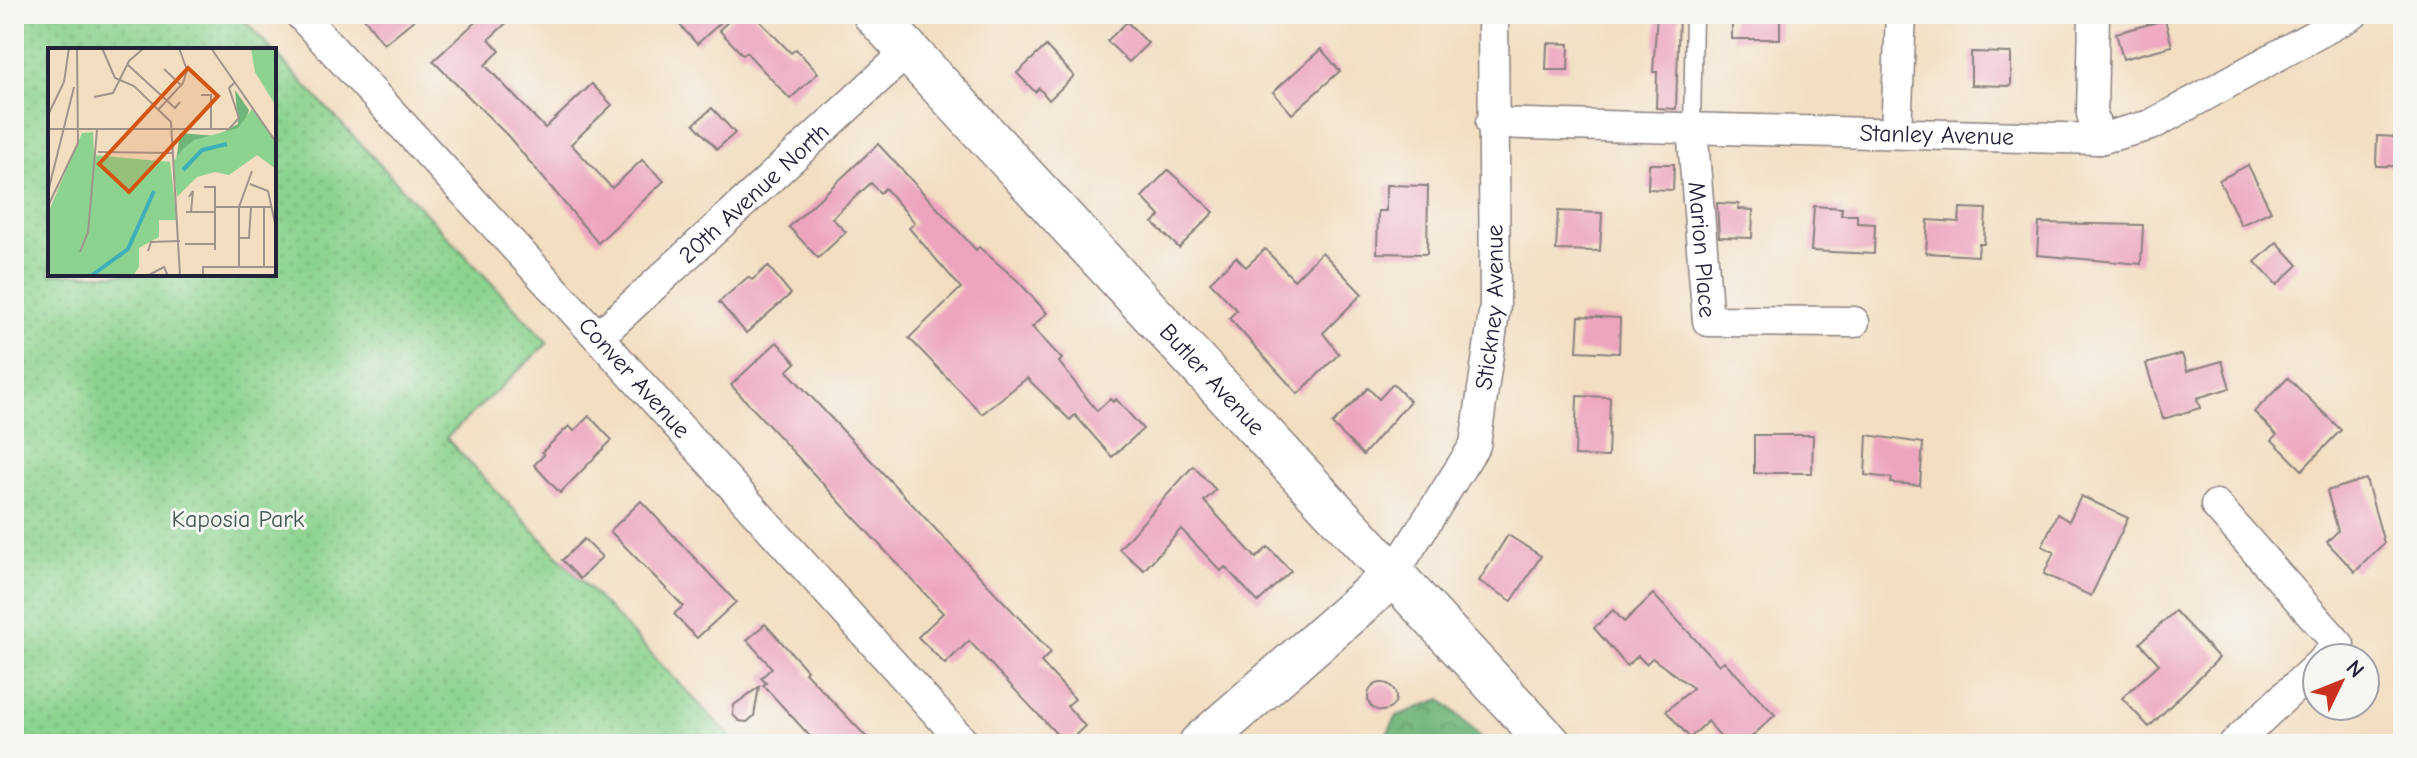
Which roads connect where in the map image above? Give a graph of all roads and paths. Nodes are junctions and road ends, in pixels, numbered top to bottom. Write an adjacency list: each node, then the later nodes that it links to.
1 (300, 14): 14 (street, Conver Avenue)
2 (874, 14): 8 (street, Butler Avenue)
3 (1493, 14): 9 (street, Stickney Avenue)
4 (1694, 14): 10 (lane)
5 (1901, 14): 11 (street)
6 (2094, 14): 12 (street)
7 (2353, 14): 12 (street, Stanley Avenue)
8 (908, 51): 14 (street, 20th Avenue North); 16 (street, Butler Avenue)
9 (1491, 123): 10 (street, Stanley Avenue); 16 (street, Stickney Avenue)
10 (1692, 128): 11 (street, Stanley Avenue); 13 (street, Marion Place)
11 (1896, 132): 12 (street, Stanley Avenue)
12 (2099, 139)
13 (1854, 322)
14 (598, 337): 19 (street, Conver Avenue)
15 (2216, 505): 17 (street)
16 (1392, 576): 20 (street); 21 (street, Butler Avenue)
17 (2325, 642)
18 (2301, 681): 22 (street)
19 (965, 744)
20 (1200, 744)
21 (1550, 744)
22 (2234, 744)

